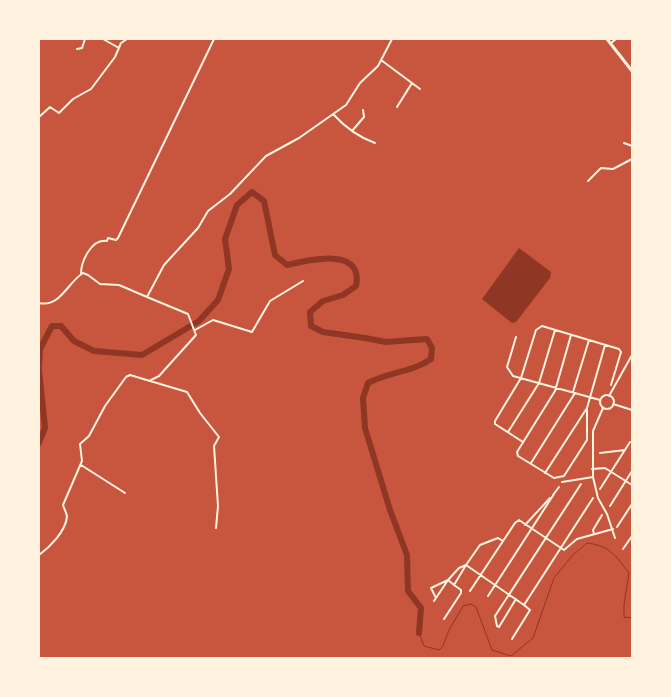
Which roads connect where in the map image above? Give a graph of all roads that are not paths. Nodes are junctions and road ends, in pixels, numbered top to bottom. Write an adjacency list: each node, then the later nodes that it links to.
1 (85, 39): 10 (street)
2 (103, 39): 9 (street)
3 (127, 39): 9 (street)
4 (214, 39): 25 (street)
5 (392, 39): 11 (street)
6 (607, 39): 8 (main road)
7 (616, 39): 8 (street)
8 (610, 44): 12 (main road)
9 (119, 48): 18 (street)
10 (77, 49)
11 (381, 60): 13 (street); 17 (street)
12 (632, 71)
13 (412, 83): 14 (street); 15 (street)
14 (420, 89)
15 (398, 106)
16 (363, 110): 19 (street)
17 (333, 114): 19 (street); 27 (street)
18 (39, 117)
19 (352, 131): 20 (street)
20 (375, 143)
21 (624, 143): 22 (street)
22 (632, 146)
23 (632, 159): 24 (street)
24 (588, 181)
25 (81, 274): 27 (street); 28 (street)
26 (303, 281): 29 (street)
27 (147, 297): 29 (street)
28 (39, 303)
29 (195, 329): 37 (street)
30 (555, 330): 31 (street); 36 (street); 38 (street)
31 (571, 335): 33 (street); 40 (street)
32 (516, 337): 36 (street)
33 (589, 340): 34 (street); 41 (street)
34 (605, 345): 39 (street); 43 (street)
35 (632, 355): 42 (street)
36 (521, 378): 38 (street); 49 (street)
37 (151, 380): 55 (street); 75 (street)
38 (539, 383): 40 (street); 49 (street)
39 (611, 385)
40 (556, 388): 41 (street); 50 (street)
41 (574, 393): 43 (street); 54 (street)
42 (609, 396): 44 (street); 45 (street)
43 (590, 397): 44 (street); 46 (street)
44 (600, 400): 47 (street)
45 (613, 404): 47 (street); 48 (street)
46 (587, 408): 59 (street); 59 (street)
47 (604, 408): 56 (street)
48 (632, 410)
49 (508, 432): 50 (street)
50 (523, 442): 54 (street)
51 (630, 442): 52 (street)
52 (625, 450): 53 (street); 58 (street)
53 (600, 453)
54 (531, 463): 59 (street)
55 (81, 465): 67 (street); 85 (street)
56 (592, 469): 58 (street); 60 (street)
57 (632, 471): 61 (street)
58 (611, 472): 61 (street); 66 (street)
59 (545, 473)
60 (593, 477): 62 (street); 77 (street)
61 (626, 481): 64 (street); 71 (street)
62 (562, 482)
63 (581, 484): 81 (street)
64 (632, 485)
65 (559, 487): 68 (street)
66 (600, 489)
67 (126, 493)
68 (554, 494): 73 (street); 76 (street)
69 (593, 498): 83 (street)
70 (632, 504): 74 (street)
71 (610, 506)
72 (602, 515): 78 (street)
73 (525, 525): 76 (street); 82 (street)
74 (617, 527)
75 (216, 528)
76 (531, 529): 81 (street); 90 (street)
77 (613, 529): 78 (street); 80 (street)
78 (594, 534): 83 (street)
79 (632, 536): 84 (street)
80 (615, 538)
81 (546, 539): 83 (street); 92 (street)
82 (503, 541): 86 (street); 87 (street)
83 (560, 548): 97 (street)
84 (624, 549)
85 (39, 555)
86 (466, 565): 87 (street); 88 (street); 89 (street)
87 (481, 575): 90 (street); 91 (street)
88 (448, 580): 89 (street); 94 (street); 94 (street)
89 (454, 585): 98 (street)
90 (495, 585): 92 (street); 93 (street)
91 (470, 591)
92 (509, 595): 95 (street); 95 (street)
93 (488, 596)
94 (436, 598): 96 (street)
95 (516, 599): 97 (street)
96 (434, 601)
97 (524, 605): 99 (street)
98 (444, 619)
99 (512, 639)

